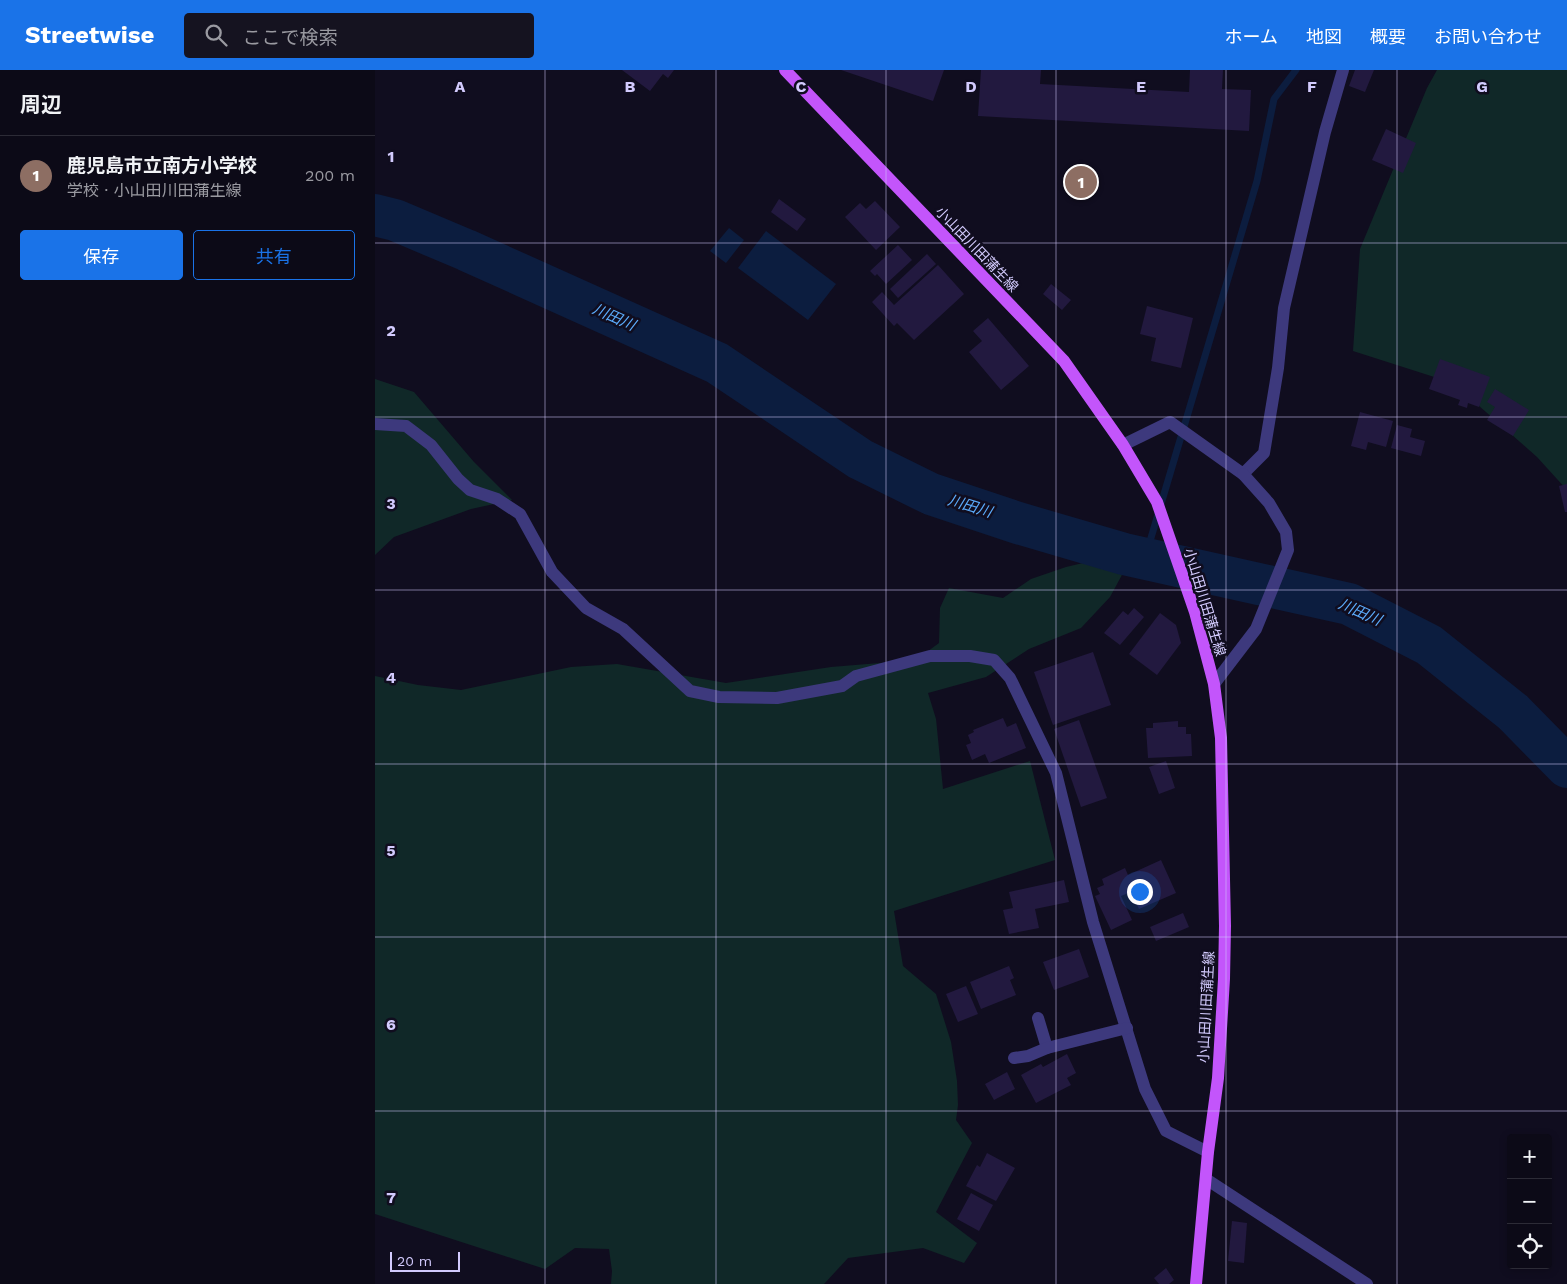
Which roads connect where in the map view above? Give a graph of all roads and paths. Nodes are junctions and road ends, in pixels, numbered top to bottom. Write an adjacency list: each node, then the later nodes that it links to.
1 (785, 70): 4 (main road, 小山田川田蒲生線)
2 (1343, 70): 5 (street)
3 (375, 424): 8 (street)
4 (1123, 446): 5 (street); 6 (main road, 小山田川田蒲生線)
5 (1243, 474): 6 (street)
6 (1214, 684): 11 (main road, 小山田川田蒲生線)
7 (1038, 1018): 9 (street)
8 (1127, 1028): 9 (street); 11 (street)
9 (1047, 1048): 10 (street)
10 (1014, 1058)
11 (1209, 1152): 12 (main road, 小山田川田蒲生線)
12 (1206, 1179): 13 (main road, 小山田川田蒲生線); 14 (street)
13 (1196, 1284)
14 (1367, 1284)

